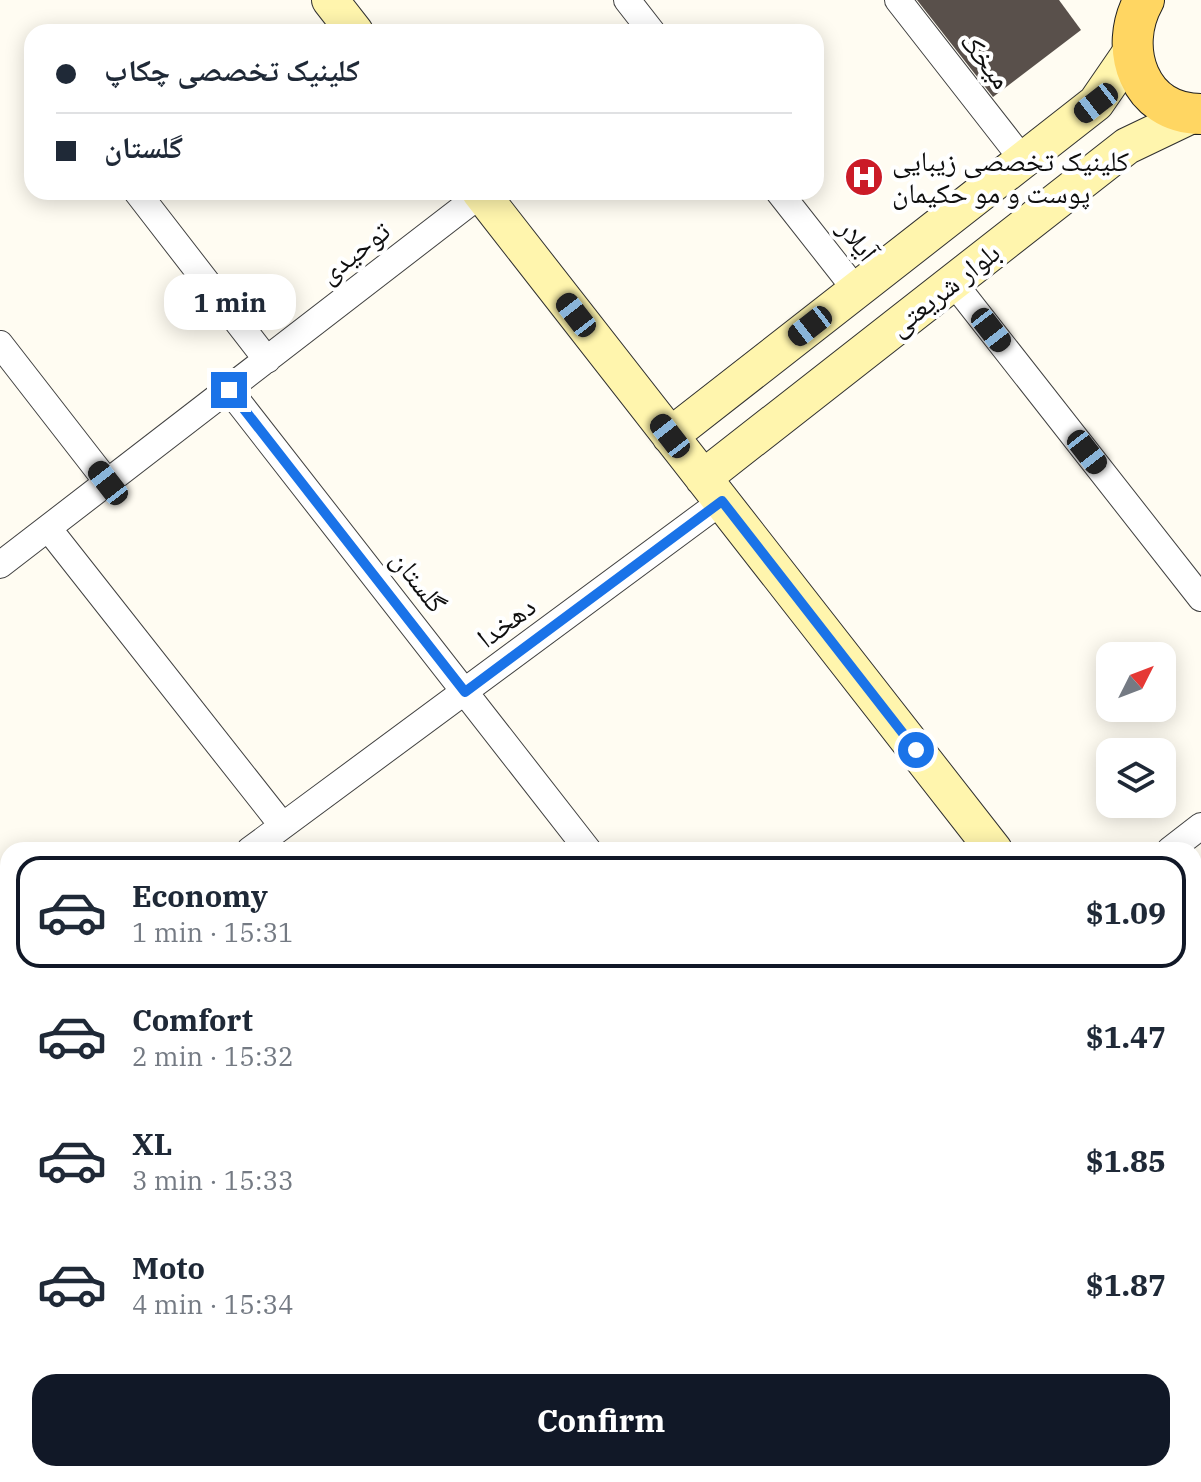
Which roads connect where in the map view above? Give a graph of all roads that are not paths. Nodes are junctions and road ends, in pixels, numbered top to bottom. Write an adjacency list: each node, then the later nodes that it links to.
1 (330, 0): 5 (street)
2 (627, 0): 6 (street)
3 (898, 0): 9 (street, میخک)
4 (1144, 0): 7 (main road)
5 (349, 24)
6 (646, 24)
7 (1131, 52): 8 (main road); 9 (street, بلوار شریعتى)
8 (1198, 114): 14 (street, بلوار شریعتى)
9 (1023, 160): 15 (street, بلوار شریعتى)
10 (143, 200): 17 (street)
11 (471, 200): 17 (street, توحیدی)
12 (485, 200): 19 (street)
13 (785, 200): 15 (street, آیلار)
14 (953, 282): 21 (street, بلوار شریعتى); 24 (street)
15 (856, 290): 19 (street, بلوار شریعتى)
16 (0, 344): 20 (street)
17 (267, 360): 18 (street, توحیدی)
18 (229, 390): 20 (street, توحیدی); 25 (street, گلستان)
19 (670, 436): 21 (street)
20 (108, 483): 22 (street, توحیدی)
21 (712, 489): 25 (street, دهخدا); 30 (street)
22 (48, 528): 23 (street, توحیدی); 26 (street)
23 (0, 565)
24 (1201, 598)
25 (465, 692): 26 (street, دهخدا); 29 (street, گلستان)
26 (282, 825): 28 (street, دهخدا)
27 (1201, 826): 31 (street)
28 (260, 842)
29 (582, 842)
30 (988, 842)
31 (1180, 842)

